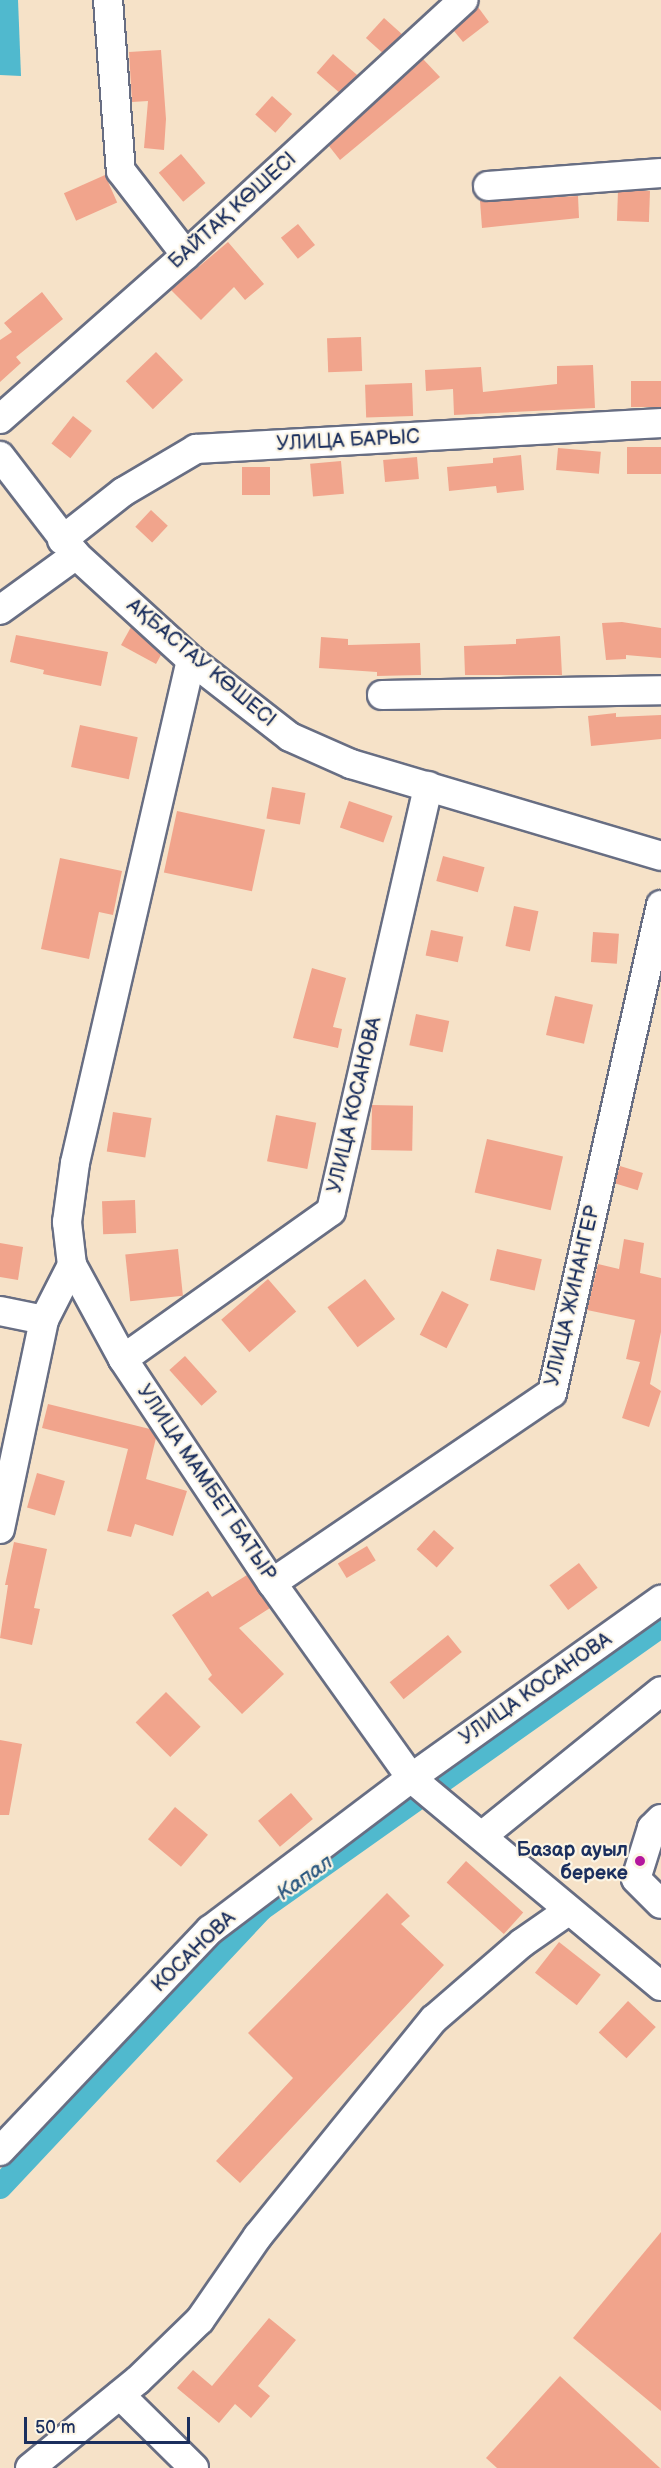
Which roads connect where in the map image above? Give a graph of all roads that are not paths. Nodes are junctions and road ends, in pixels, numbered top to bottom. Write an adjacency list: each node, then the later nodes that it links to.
1 (108, 0): 5 (street)
2 (463, 0): 5 (street, БАЙТАҚ КӨШЕСІ)
3 (661, 172): 4 (street)
4 (488, 186)
5 (186, 255): 6 (street, БАЙТАҚ КӨШЕСІ)
6 (0, 419)
7 (661, 423): 9 (street, УЛИЦА БАРЫС)
8 (0, 456): 9 (street, АҚБАСТАУ КӨШЕСІ)
9 (69, 548): 10 (street, УЛИЦА БАРЫС); 11 (street, АҚБАСТАУ КӨШЕСІ)
10 (0, 610)
11 (191, 660): 14 (street, АҚБАСТАУ КӨШЕСІ); 17 (street, УЛИЦА МАМБЕТ БАТЫР)
12 (661, 690): 13 (street)
13 (382, 695)
14 (428, 786): 15 (street, АҚБАСТАУ КӨШЕСІ); 20 (street, УЛИЦА КОСАНОВА)
15 (661, 856)
16 (661, 905): 22 (street, УЛИЦА ЖИHАНГЕР)
17 (72, 1265): 19 (street); 20 (street, УЛИЦА МАМБЕТ БАТЫР)
18 (0, 1311): 19 (street)
19 (44, 1320): 21 (street)
20 (123, 1359): 22 (street, УЛИЦА МАМБЕТ БАТЫР)
21 (0, 1529)
22 (272, 1584): 25 (street, УЛИЦА МАМБЕТ БАТЫР)
23 (661, 1600): 25 (street, УЛИЦА КОСАНОВА)
24 (661, 1691): 27 (street)
25 (411, 1778): 27 (street, УЛИЦА МАМБЕТ БАТЫР); 31 (street, КОСАНОВА)
26 (661, 1818): 28 (street)
27 (482, 1836): 29 (street, УЛИЦА МАМБЕТ БАТЫР)
28 (661, 1904)
29 (568, 1911): 30 (street, УЛИЦА МАМБЕТ БАТЫР); 32 (street)
30 (660, 1984)
31 (0, 2151)
32 (120, 2395): 33 (street); 34 (street)
33 (30, 2468)
34 (194, 2468)

